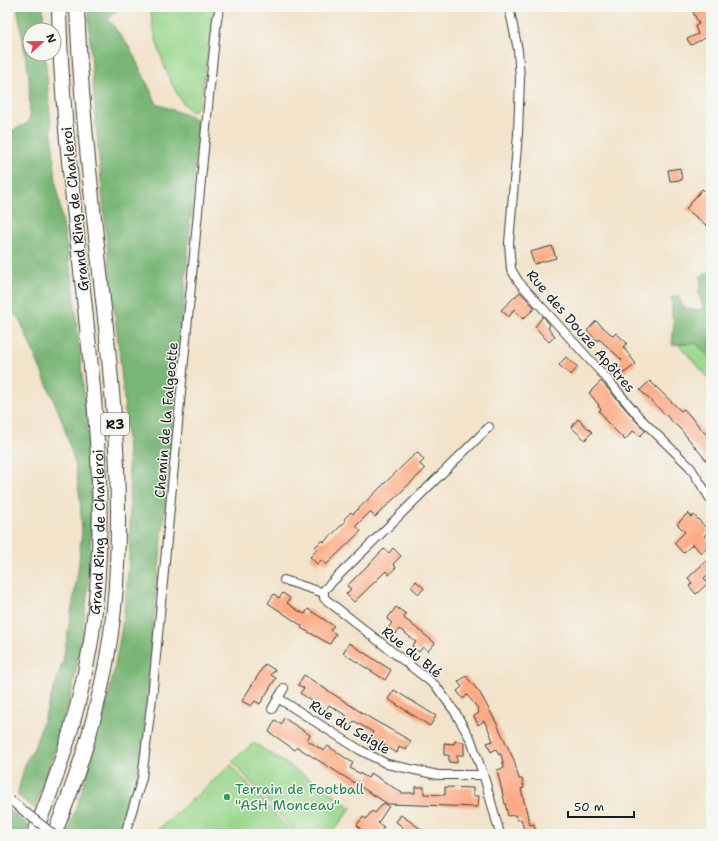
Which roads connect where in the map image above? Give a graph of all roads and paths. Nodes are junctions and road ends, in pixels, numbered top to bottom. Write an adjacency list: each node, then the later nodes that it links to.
1 (58, 7): 14 (highway, Grand Ring de Charleroi / R3)
2 (77, 7): 15 (highway, Grand Ring de Charleroi / R3)
3 (220, 7): 16 (street, Chemin de la Falgeotte)
4 (509, 7): 6 (street, Rue des Douze Apôtres)
5 (489, 427): 8 (street)
6 (711, 500)
7 (284, 580): 8 (street)
8 (324, 593): 12 (street, Rue du Blé)
9 (284, 688): 10 (street)
10 (278, 698): 11 (street); 12 (street, Rue du Seigle)
11 (272, 709)
12 (483, 775): 17 (street, Rue du Blé)
13 (8, 799): 15 (street, bridge)
14 (34, 834)
15 (54, 834)
16 (125, 834)
17 (500, 834)

